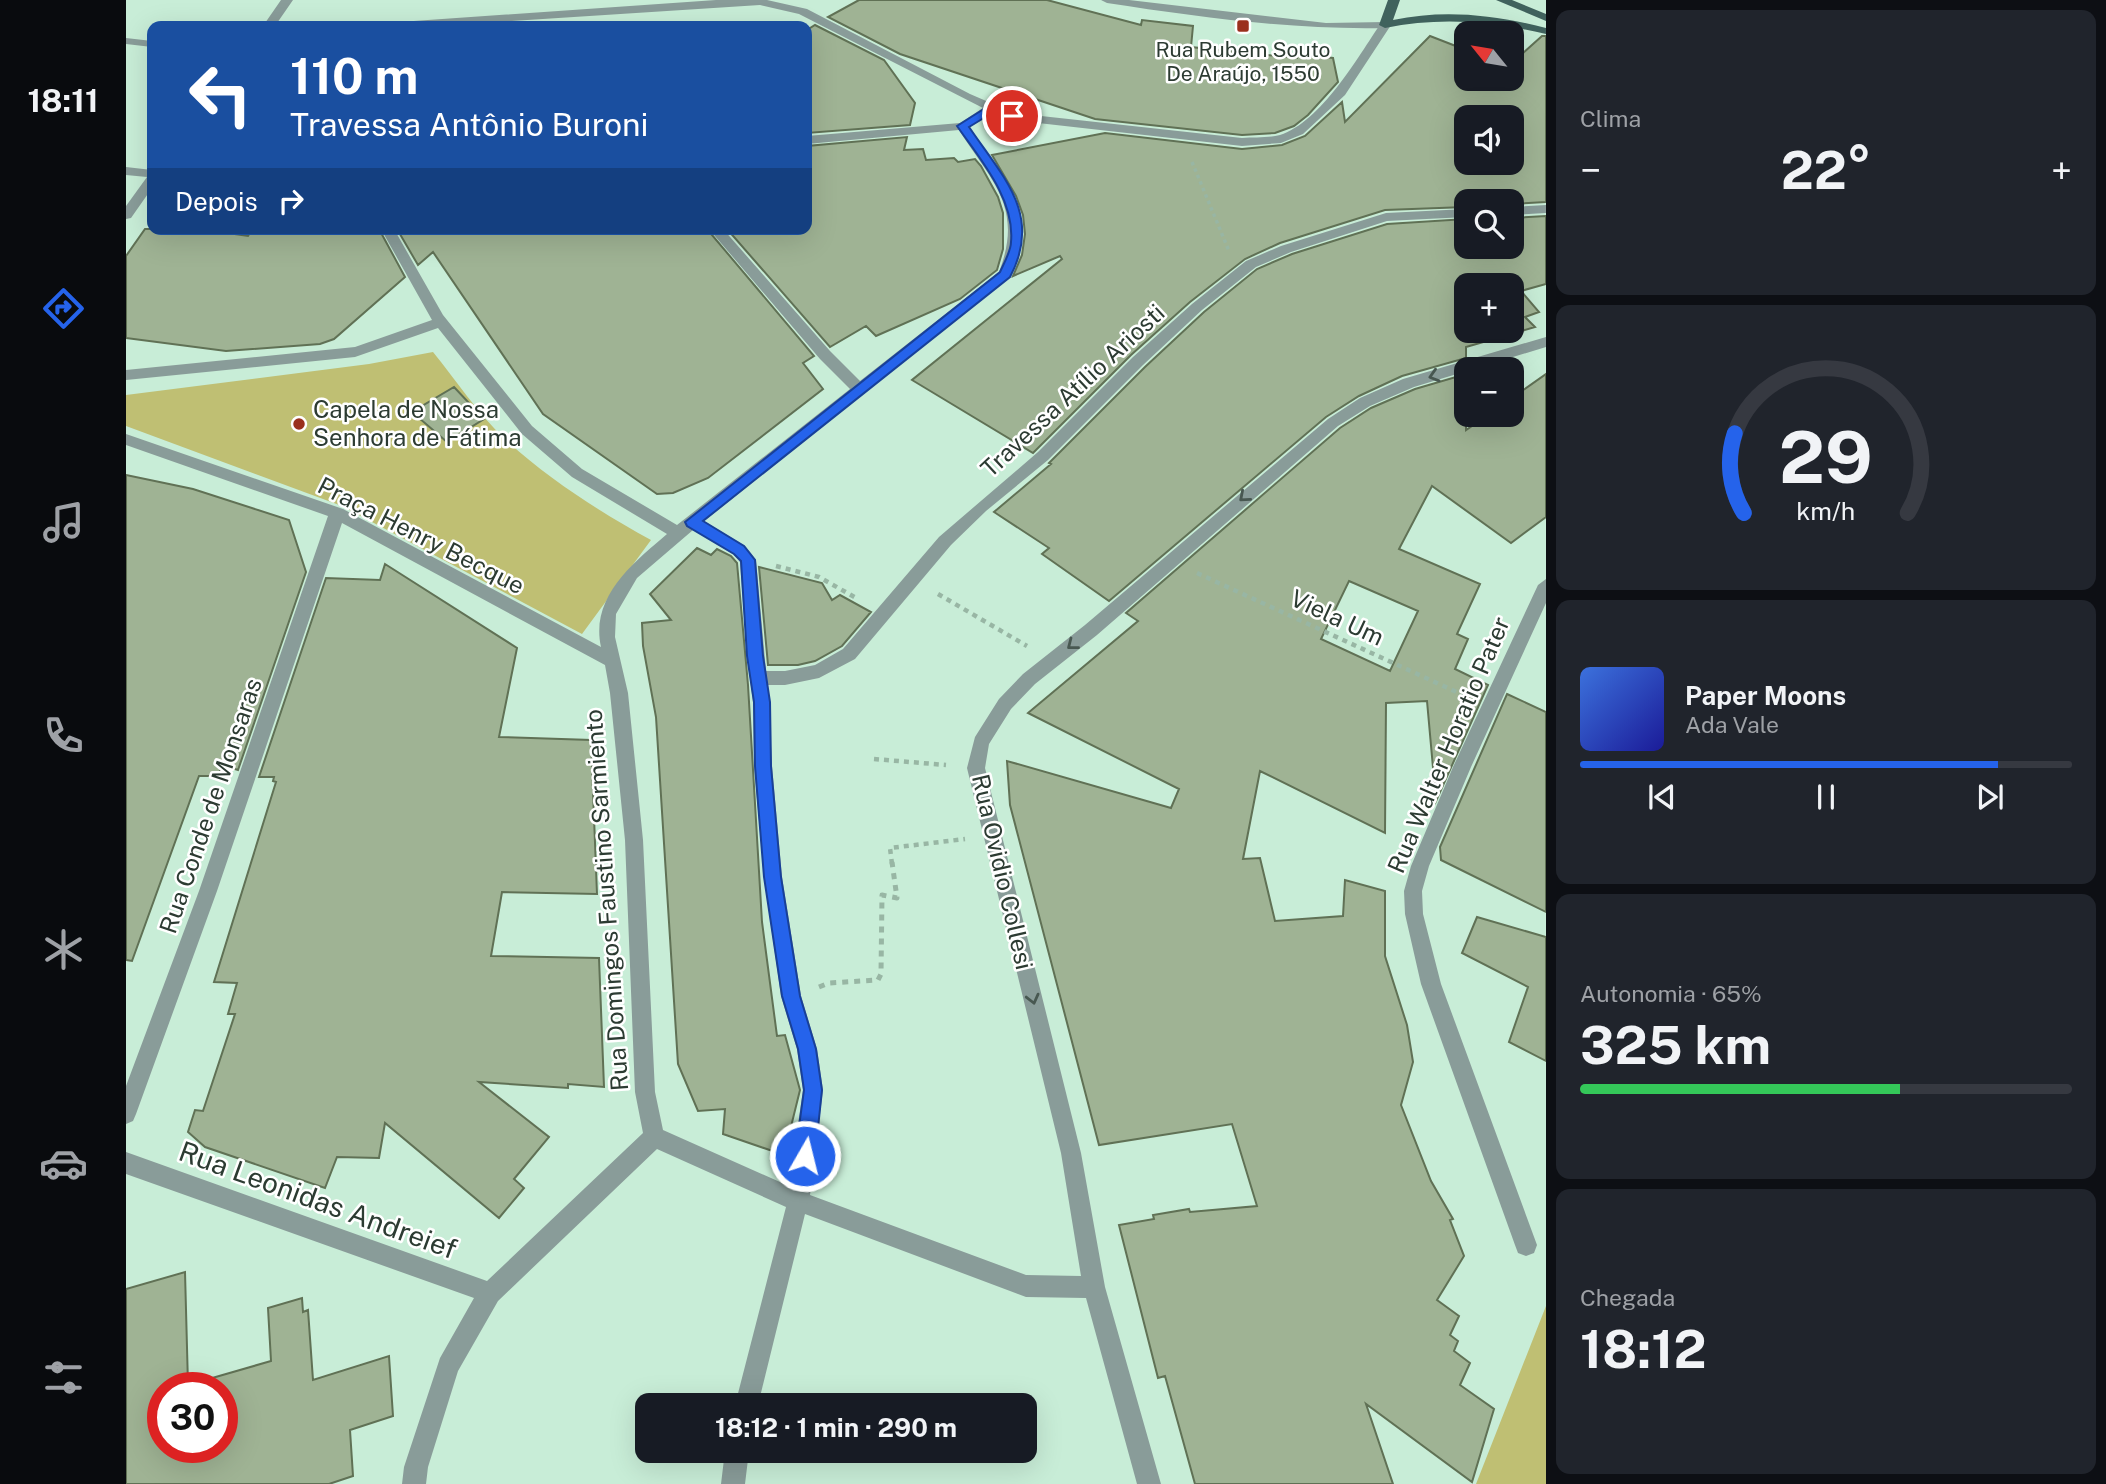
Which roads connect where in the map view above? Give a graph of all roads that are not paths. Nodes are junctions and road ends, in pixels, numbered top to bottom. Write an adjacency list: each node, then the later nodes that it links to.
1 (287, 0): 8 (street)
2 (1107, 0): 10 (street)
3 (1394, 0): 10 (main road)
4 (1502, 0): 7 (main road)
5 (1429, 7): 6 (main road)
6 (1416, 17): 10 (main road); 11 (main road)
7 (1546, 18)
8 (273, 21)
9 (458, 21): 14 (street)
10 (1385, 25): 14 (street)
11 (1546, 31)
12 (126, 41): 13 (street)
13 (147, 43)
14 (990, 108): 15 (street)
15 (963, 126): 16 (street); 29 (street, Rua Domingos Faustino Sarmiento)
16 (812, 139)
17 (126, 171): 18 (street)
18 (147, 176)
19 (147, 184): 23 (street)
20 (1546, 209): 21 (street)
21 (1524, 210)
22 (1454, 214): 35 (street, Travessa Atílio Ariosti)
23 (126, 215)
24 (390, 235): 26 (street)
25 (720, 235): 29 (street)
26 (441, 322): 28 (street); 32 (street)
27 (1546, 342): 41 (street, Rua Ovidio Collesi, one-way to 41)
28 (126, 375)
29 (858, 388): 32 (street, Rua Domingos Faustino Sarmiento)
30 (126, 439): 31 (street, Praça Henry Becque)
31 (337, 513): 34 (street, Praça Henry Becque); 36 (street, Rua Conde de Monsaras)
32 (685, 528): 34 (street, Rua Domingos Faustino Sarmiento); 35 (street)
33 (1546, 585): 40 (street, Rua Walter Horatio Pater)
34 (610, 660): 37 (street, Rua Domingos Faustino Sarmiento)
35 (758, 678): 39 (street)
36 (126, 1114)
37 (654, 1137): 39 (street); 42 (street)
38 (126, 1163): 42 (street, Rua Leonidas Andreief)
39 (798, 1201): 41 (street); 43 (street)
40 (1526, 1245)
41 (1094, 1287): 47 (street, Rua Ovidio Collesi)
42 (490, 1293): 45 (street)
43 (749, 1393)
44 (736, 1463): 46 (street)
45 (414, 1484)
46 (733, 1484)
47 (1149, 1484)

